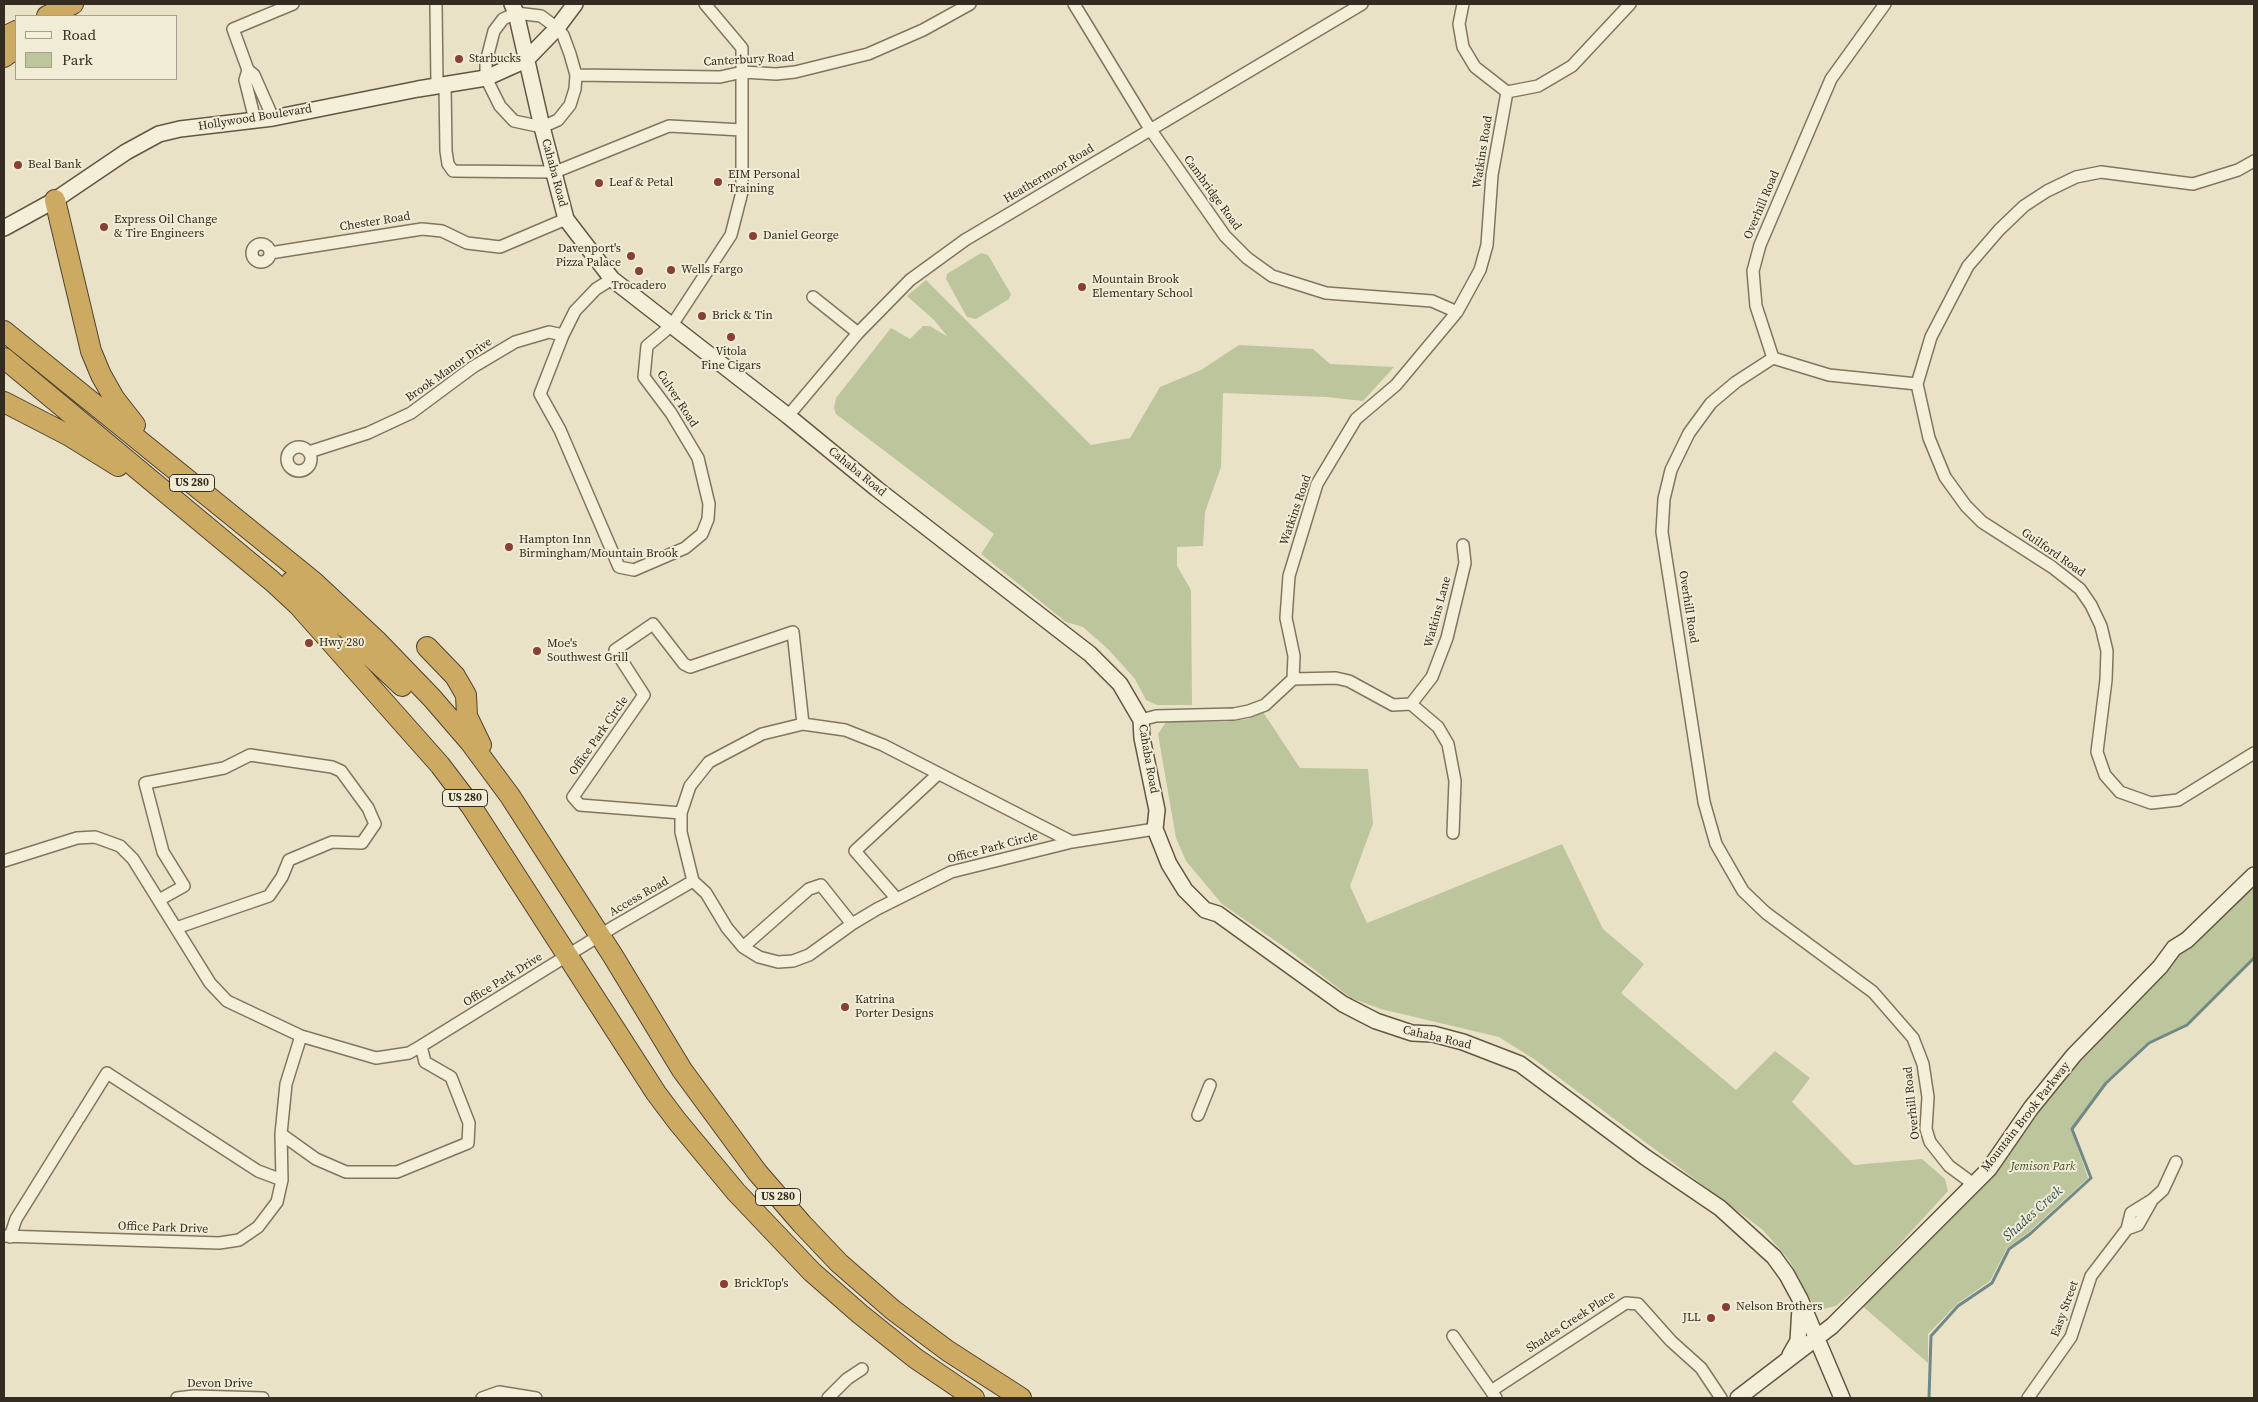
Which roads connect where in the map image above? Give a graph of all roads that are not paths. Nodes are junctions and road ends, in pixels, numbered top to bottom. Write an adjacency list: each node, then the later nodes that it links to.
1 (73, 4): 14 (highway)
2 (84, 4): 15 (highway)
3 (293, 4): 20 (street)
4 (436, 4): 24 (street)
5 (576, 4): 16 (street)
6 (705, 4): 21 (street, Culver Road)
7 (970, 4): 21 (street, Canterbury Road)
8 (1074, 4): 29 (street, Cambridge Road)
9 (1362, 4): 29 (street, Heathermoor Road)
10 (1463, 4): 25 (street)
11 (1630, 4): 25 (street)
12 (1885, 4): 45 (street, Overhill Road)
13 (514, 8): 16 (street); 19 (street, Cahaba Road); 23 (street)
14 (49, 15)
15 (67, 15)
16 (557, 28): 19 (street); 22 (street)
17 (15, 49): 18 (highway)
18 (4, 56)
19 (526, 60): 23 (street, Hollywood Boulevard); 28 (street, Cahaba Road)
20 (248, 70): 26 (street); 27 (street)
21 (743, 72): 22 (street, Canterbury Road); 30 (street, Culver Road)
22 (576, 75): 28 (street)
23 (486, 78): 24 (street, Hollywood Boulevard); 28 (street)
24 (441, 85): 26 (street, Hollywood Boulevard); 32 (street)
25 (1507, 92): 39 (street, Watkins Road)
26 (273, 118): 27 (street, Hollywood Boulevard)
27 (255, 120): 33 (street, Hollywood Boulevard)
28 (542, 127): 32 (street, Cahaba Road)
29 (1150, 129): 39 (street, Cambridge Road); 42 (street, Heathermoor Road)
30 (742, 130): 32 (street); 40 (street, Culver Road)
31 (2254, 161): 46 (street)
32 (555, 172): 34 (street, Cahaba Road)
33 (54, 200): 35 (street, Hollywood Boulevard); 50 (highway)
34 (566, 219): 36 (street, Chester Road); 37 (street, Cahaba Road)
35 (4, 228)
36 (270, 254)
37 (612, 279): 40 (street, Cahaba Road); 43 (street)
38 (813, 297): 42 (street)
39 (1457, 312): 56 (street, Watkins Road)
40 (672, 325): 43 (street, Culver Road); 48 (street, Cahaba Road)
41 (4, 331): 50 (highway, US 280)
42 (858, 333): 48 (street, Heathermoor Road)
43 (563, 335): 49 (street, Brook Manor Drive)
44 (4, 358): 51 (highway, US 280)
45 (1773, 358): 46 (street); 84 (street, Overhill Road)
46 (1917, 384): 60 (street, Guilford Road)
47 (4, 402): 51 (highway)
48 (788, 416): 58 (street, Cahaba Road)
49 (309, 452)
50 (162, 458): 53 (highway, US 280)
51 (183, 507): 53 (highway); 55 (highway, US 280)
52 (1463, 545): 57 (street, Watkins Lane)
53 (376, 640): 61 (highway, US 280)
54 (427, 647): 61 (highway)
55 (343, 655): 61 (highway); 76 (highway, US 280)
56 (1293, 679): 57 (street); 58 (street)
57 (1411, 704): 65 (street)
58 (1148, 718): 64 (street, Cahaba Road)
59 (803, 724): 62 (street, Office Park Circle); 63 (street, Office Park Circle); 63 (street, Office Park Circle)
60 (2254, 753)
61 (489, 768): 74 (highway, US 280)
62 (938, 774): 66 (street, Office Park Circle); 70 (street)
63 (681, 813): 69 (street, Office Park Circle)
64 (1155, 829): 66 (street, Office Park Circle); 86 (street, Cahaba Road)
65 (1453, 833)
66 (1072, 842): 70 (street, Office Park Circle)
67 (4, 861): 71 (street, Office Park Drive)
68 (2254, 875): 84 (street, Mountain Brook Parkway)
69 (693, 881): 74 (street, Access Road); 75 (street, Office Park Circle)
70 (896, 898): 72 (street, Office Park Circle)
71 (159, 900): 73 (street, Office Park Drive); 73 (street)
72 (852, 924): 75 (street, Office Park Circle); 75 (street)
73 (176, 928): 77 (street, Office Park Drive)
74 (599, 936): 76 (street, Office Park Drive); 98 (highway, US 280)
75 (743, 947)
76 (567, 956): 78 (street, Office Park Drive); 97 (highway, US 280)
77 (301, 1036): 78 (street, Office Park Drive); 81 (street, Office Park Drive)
78 (421, 1046): 81 (street)
79 (1210, 1085): 80 (street)
80 (1198, 1115)
81 (281, 1134): 83 (street, Office Park Drive)
82 (2176, 1162): 102 (street, Easy Street)
83 (282, 1180): 85 (street, Office Park Drive); 85 (street, Office Park Drive)
84 (1972, 1183): 88 (street, Mountain Brook Parkway)
85 (7, 1236)
86 (1800, 1299): 88 (street, Cahaba Road); 89 (street)
87 (1453, 1336): 91 (street, Shades Creek Place)
88 (1816, 1338): 89 (street, Mountain Brook Parkway); 101 (street, Cahaba Road)
89 (1785, 1362): 100 (street, Mountain Brook Parkway)
90 (862, 1369): 96 (street)
91 (1494, 1395): 99 (street, Shades Creek Place)
92 (177, 1398): 93 (street, Devon Drive)
93 (262, 1398)
94 (482, 1398): 95 (street)
95 (536, 1398)
96 (828, 1398)
97 (974, 1398)
98 (1021, 1398)
99 (1721, 1398)
100 (1738, 1398)
101 (1842, 1398)
102 (2028, 1398)

